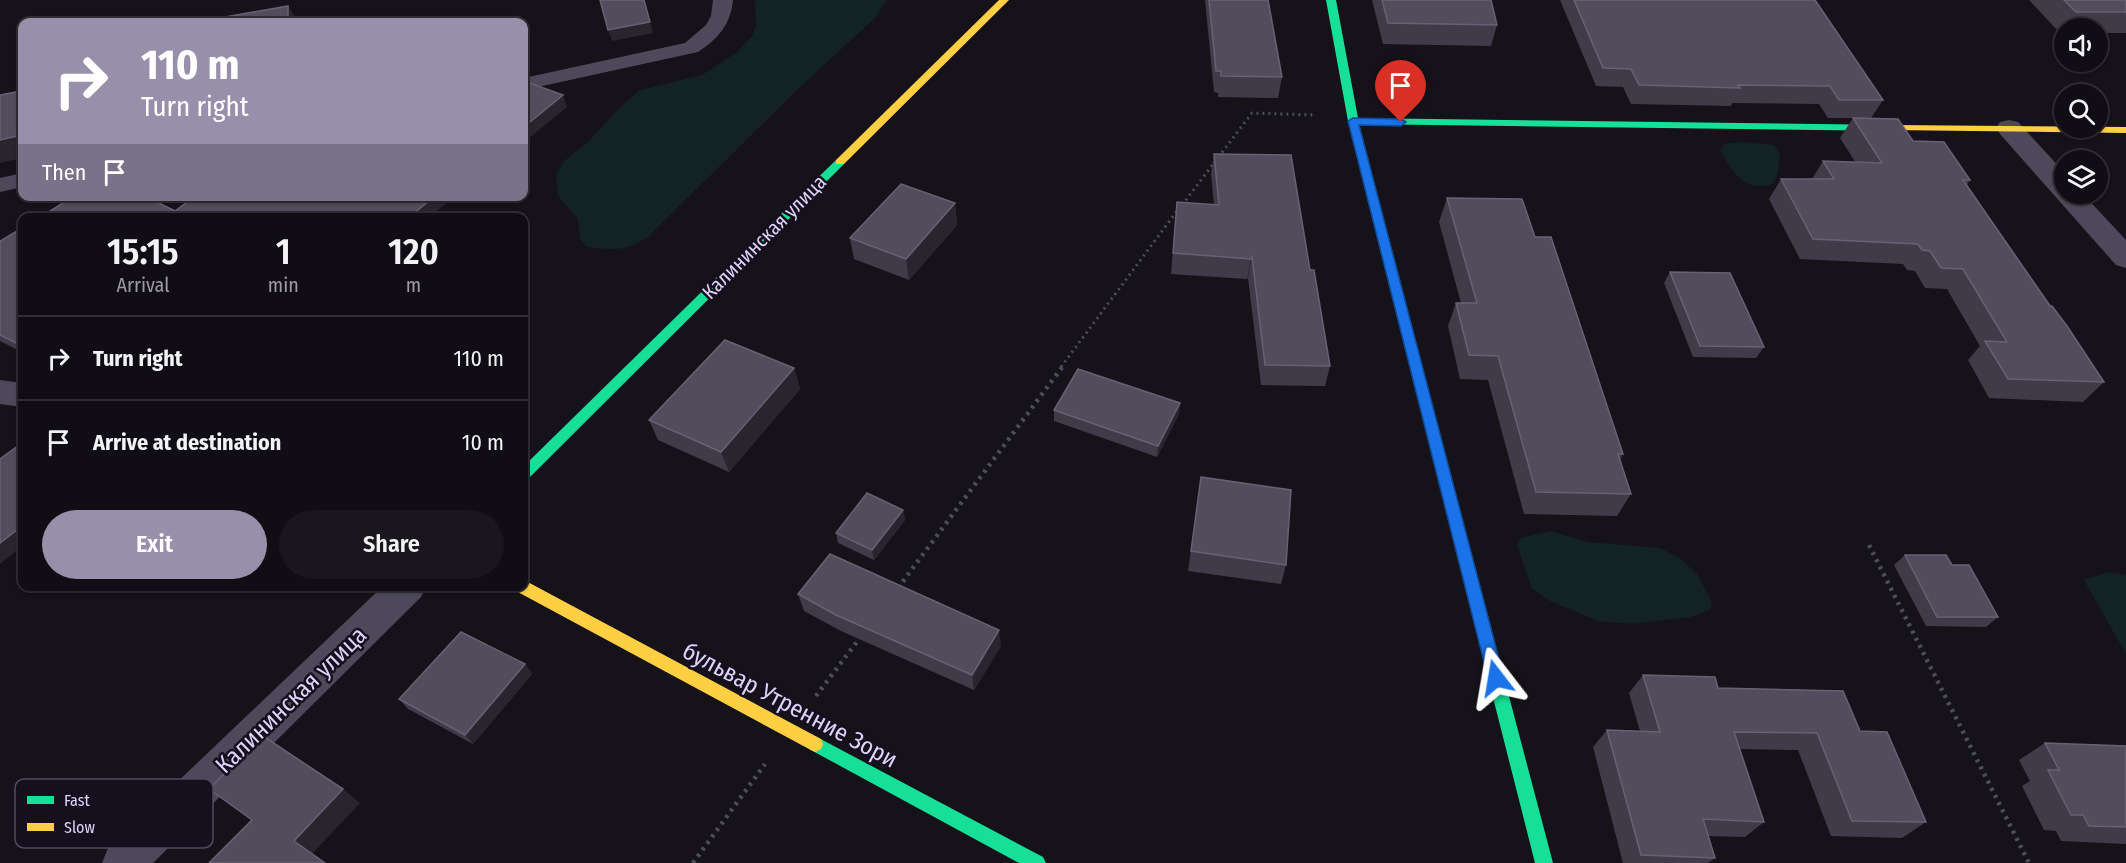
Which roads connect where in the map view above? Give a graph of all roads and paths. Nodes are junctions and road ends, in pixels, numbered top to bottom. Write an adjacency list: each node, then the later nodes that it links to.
1 (723, 0): 4 (lane)
2 (1004, 0): 15 (street, Калининская улица)
3 (1331, 0): 5 (street)
4 (528, 83)
5 (1352, 119): 6 (street); 19 (path); 27 (street)
6 (2009, 128): 7 (street); 8 (street)
7 (2126, 130)
8 (2054, 178)
9 (18, 181): 10 (lane)
10 (0, 185)
11 (2077, 204): 12 (street)
12 (2126, 258)
13 (0, 392): 14 (street)
14 (18, 394)
15 (528, 470)
16 (1869, 545): 28 (path)
17 (528, 590): 21 (street, бульвар Утренние Зори)
18 (403, 591): 22 (street, Калининская улица)
19 (894, 593)
20 (866, 630): 21 (path)
21 (790, 730): 25 (path); 26 (street, бульвар Утренние Зори)
22 (209, 779)
23 (138, 848): 24 (street, Калининская улица)
24 (123, 863)
25 (693, 863)
26 (1037, 863)
27 (1544, 863)
28 (2029, 863)

